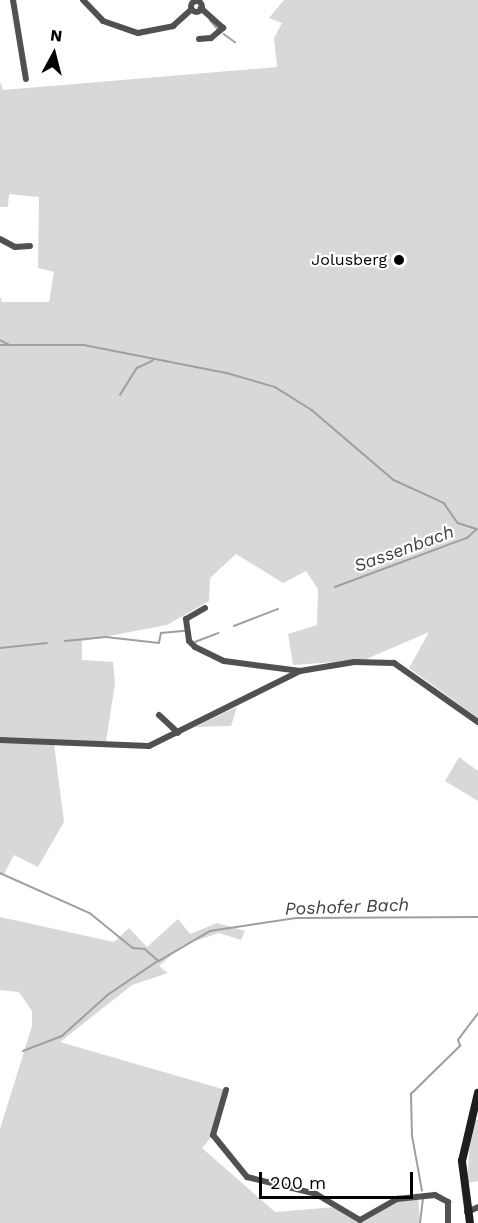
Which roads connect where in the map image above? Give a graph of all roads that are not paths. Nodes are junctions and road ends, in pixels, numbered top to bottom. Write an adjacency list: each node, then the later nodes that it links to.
1 (13, 0): 7 (street)
2 (83, 0): 4 (street)
3 (199, 0): 4 (street); 5 (street)
4 (190, 4): 5 (street)
5 (201, 8): 6 (street)
6 (199, 39)
7 (26, 79)
8 (0, 239): 9 (street)
9 (30, 246)
10 (205, 608): 11 (street)
11 (300, 671): 13 (street); 14 (street)
12 (159, 715): 14 (street)
13 (478, 722)
14 (178, 733): 15 (street)
15 (0, 740)
16 (226, 1090): 20 (street)
17 (478, 1092): 19 (main road)
18 (478, 1207): 19 (street)
19 (468, 1220)
20 (448, 1223)

